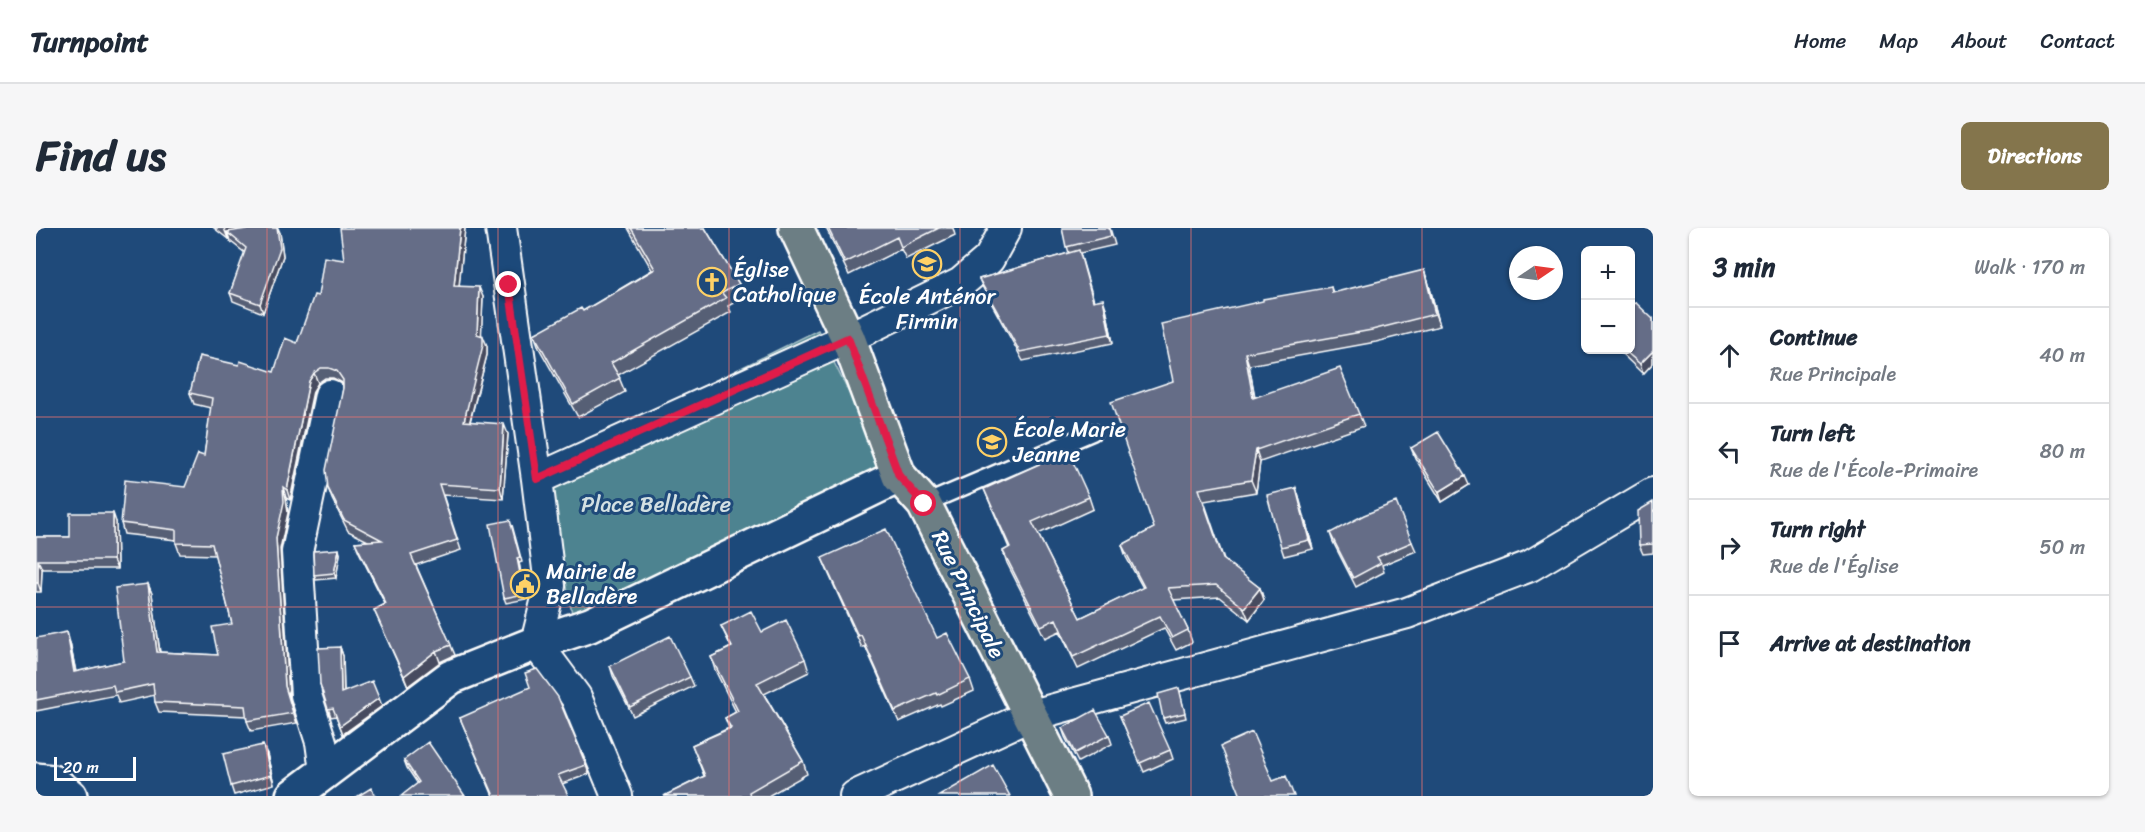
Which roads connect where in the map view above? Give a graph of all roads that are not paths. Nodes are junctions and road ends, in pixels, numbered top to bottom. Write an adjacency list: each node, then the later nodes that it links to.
1 (501, 228): 8 (street)
2 (796, 228): 4 (main road, Rue Principale)
3 (1006, 228): 4 (street)
4 (848, 338): 7 (main road, Rue Principale); 8 (street)
5 (330, 395): 13 (street)
6 (1093, 432): 10 (lane)
7 (899, 476): 10 (main road, Rue Principale); 11 (street)
8 (537, 479): 11 (street)
9 (1653, 493): 12 (street)
10 (924, 504): 12 (main road, Rue Principale)
11 (536, 643): 13 (street); 17 (street)
12 (1029, 716): 18 (street); 19 (main road, Rue Principale)
13 (325, 771): 16 (street)
14 (36, 780): 15 (street)
15 (70, 796)
16 (293, 796)
17 (617, 796)
18 (855, 796)
19 (1071, 796)

